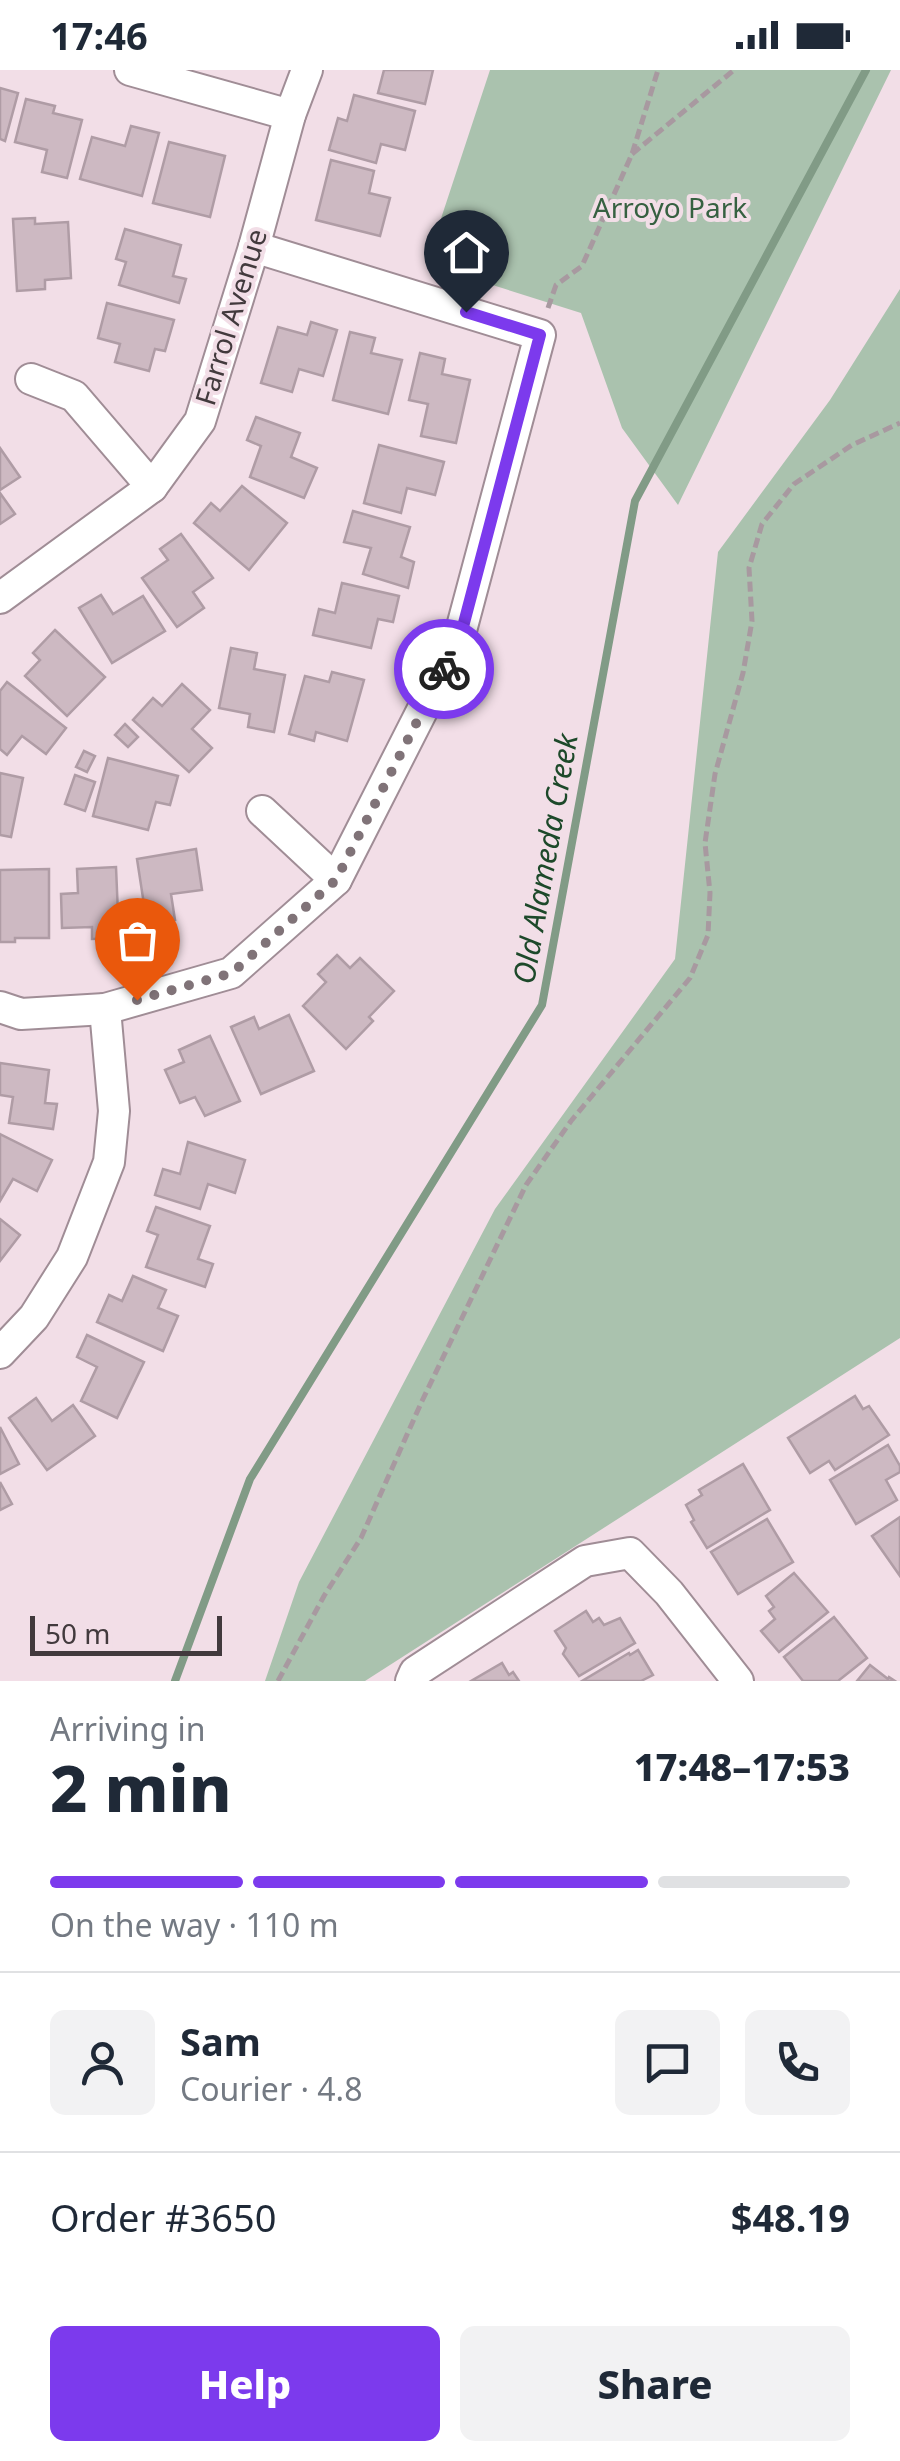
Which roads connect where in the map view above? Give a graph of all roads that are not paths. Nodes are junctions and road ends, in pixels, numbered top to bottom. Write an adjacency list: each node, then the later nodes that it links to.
1 (130, 70): 3 (street)
2 (307, 70): 3 (street, Farrol Avenue)
3 (290, 115): 4 (street, Farrol Avenue)
4 (254, 247): 6 (street, Farrol Avenue); 9 (street)
5 (31, 379): 6 (street)
6 (152, 487): 7 (street, Farrol Avenue)
7 (0, 598)
8 (262, 811): 9 (street)
9 (336, 880): 11 (street)
10 (0, 1007): 11 (street)
11 (106, 1009): 12 (street)
12 (0, 1353)
13 (413, 1677): 14 (street)
14 (738, 1681)

